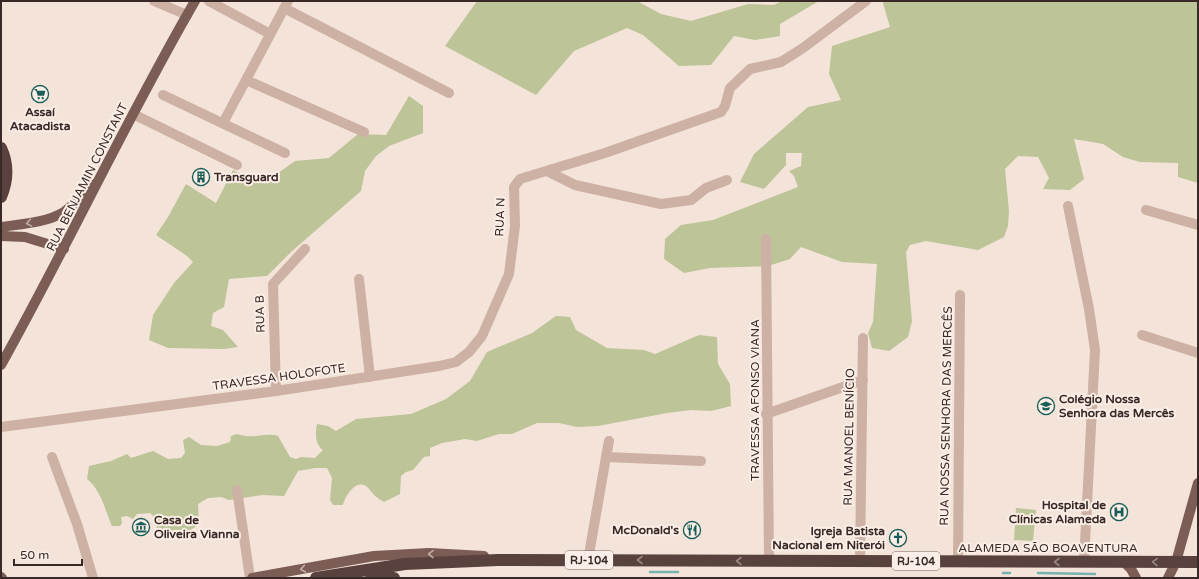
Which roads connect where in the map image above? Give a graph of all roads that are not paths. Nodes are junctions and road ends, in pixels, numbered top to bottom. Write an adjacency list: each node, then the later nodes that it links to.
1 (154, 1): 6 (street)
2 (195, 1): 6 (main road, RUA BENJAMIN CONSTANT)
3 (209, 1): 7 (street)
4 (866, 1): 17 (street, RUA N)
5 (286, 4): 7 (street); 9 (street)
6 (187, 15): 11 (main road, RUA BENJAMIN CONSTANT)
7 (270, 34): 8 (street)
8 (246, 80): 12 (street); 13 (street)
9 (449, 93)
10 (163, 94): 12 (street)
11 (133, 114): 16 (street); 19 (main road, RUA BENJAMIN CONSTANT)
12 (224, 123): 15 (street)
13 (364, 132)
14 (1, 148): 20 (highway)
15 (285, 153)
16 (237, 165)
17 (547, 171): 18 (street); 31 (street, RUA N)
18 (727, 180)
19 (99, 181): 23 (main road); 26 (main road, RUA BENJAMIN CONSTANT)
20 (1, 197)
21 (1068, 206): 54 (street)
22 (1146, 210): 24 (street)
23 (57, 216): 25 (main road, one-way to 25); 26 (main road)
24 (1198, 225)
25 (1, 227)
26 (72, 234): 29 (main road, RUA BENJAMIN CONSTANT)
27 (1, 236): 29 (main road)
28 (766, 239): 41 (street, TRAVESSA AFONSO VIANA)
29 (64, 249): 37 (main road, RUA BENJAMIN CONSTANT)
30 (305, 249): 40 (street, RUA B)
31 (509, 274): 38 (street, TRAVESSA HOLOFOTE)
32 (359, 279): 38 (street)
33 (960, 295): 53 (street, RUA NOSSA SENHORA DAS MERCÊS)
34 (1142, 335): 36 (street)
35 (863, 338): 39 (street, RUA MANOEL BENÍCIO)
36 (1198, 353)
37 (1, 365)
38 (370, 377): 40 (street, TRAVESSA HOLOFOTE)
39 (863, 380): 41 (street); 52 (street, RUA MANOEL BENÍCIO)
40 (276, 391): 42 (street, TRAVESSA HOLOFOTE)
41 (766, 414): 51 (street, TRAVESSA AFONSO VIANA)
42 (1, 427)
43 (609, 441): 45 (street)
44 (52, 457): 58 (street)
45 (606, 457): 46 (street); 50 (street)
46 (701, 461)
47 (1198, 483): 56 (main road)
48 (237, 490): 59 (street)
49 (498, 560): 50 (highway, ALAMEDA SÃO BOAVENTURA / RJ-104); 59 (main road, ALAMEDA SÃO BOAVENTURA, one-way to 59); 60 (highway)
50 (588, 560): 51 (highway, ALAMEDA SÃO BOAVENTURA / RJ-104, one-way to 50)
51 (768, 561): 52 (highway, ALAMEDA SÃO BOAVENTURA / RJ-104)
52 (860, 561): 53 (highway, ALAMEDA SÃO BOAVENTURA / RJ-104)
53 (958, 562): 54 (highway, ALAMEDA SÃO BOAVENTURA / RJ-104, one-way to 53)
54 (1084, 562): 55 (highway, ALAMEDA SÃO BOAVENTURA / RJ-104)
55 (1124, 562): 56 (highway, ALAMEDA SÃO BOAVENTURA / RJ-104, one-way to 55); 63 (main road)
56 (1176, 562): 57 (highway, ALAMEDA SÃO BOAVENTURA / RJ-104); 64 (main road)
57 (1198, 562)
58 (93, 578)
59 (251, 578)
60 (316, 578)
61 (371, 578): 62 (highway)
62 (394, 578)
63 (1136, 578)
64 (1168, 578)

